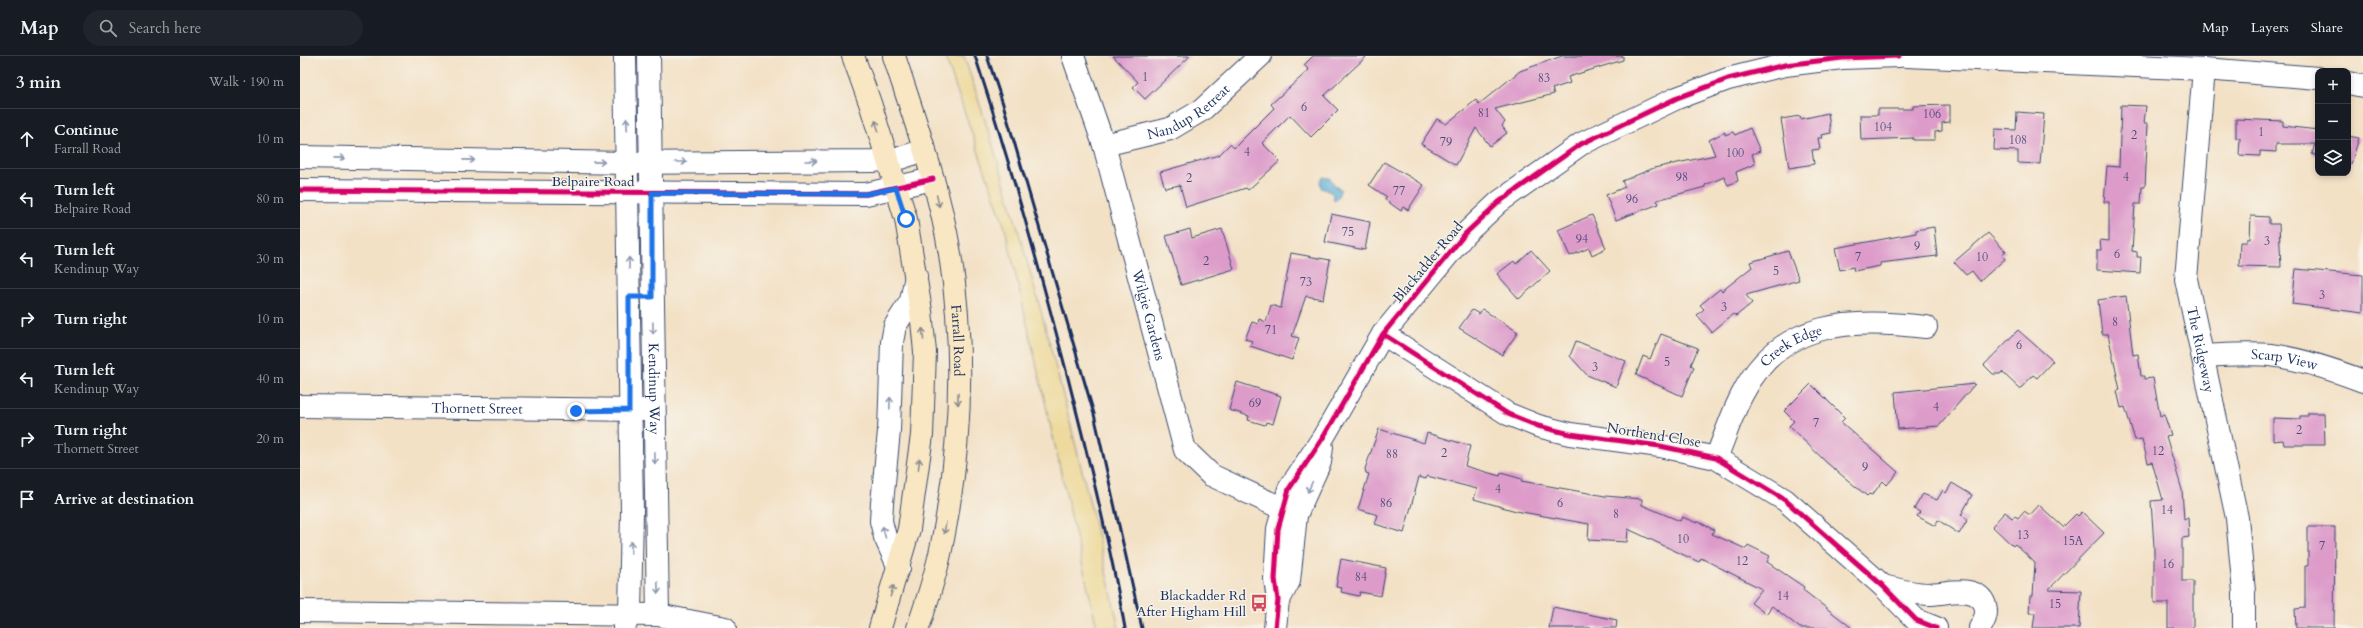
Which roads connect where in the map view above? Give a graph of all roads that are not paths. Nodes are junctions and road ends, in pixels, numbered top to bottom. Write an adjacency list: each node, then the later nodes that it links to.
1 (625, 56): 17 (street, Kendinup Way, one-way to 1)
2 (649, 56): 18 (street, Kendinup Way)
3 (853, 56): 16 (main road, one-way to 3)
4 (894, 56): 14 (main road, Farrall Road)
5 (1073, 56): 13 (street, Wilgie Gardens)
6 (1260, 56): 13 (street, Nandup Retreat)
7 (1899, 56): 28 (street, Blackadder Road)
8 (1906, 56): 9 (street)
9 (2204, 69): 10 (street); 29 (street, The Ridgeway)
10 (2315, 78)
11 (2351, 84): 12 (street)
12 (2363, 86)
13 (1104, 145): 37 (street, Wilgie Gardens)
14 (925, 150): 16 (street, Belpaire Road); 19 (main road, Farrall Road)
15 (300, 157): 17 (street, Belpaire Road, one-way to 17)
16 (888, 160): 18 (street, Belpaire Road, one-way to 16); 20 (main road)
17 (628, 163): 18 (street, Belpaire Road); 22 (street, Kendinup Way)
18 (652, 163): 23 (street, Kendinup Way)
19 (933, 179): 20 (street, Belpaire Road); 46 (main road, Farrall Road, one-way to 46)
20 (896, 188): 23 (street, Belpaire Road); 24 (main road)
21 (300, 190): 22 (street, Belpaire Road)
22 (628, 193): 23 (street, Belpaire Road); 25 (street, Kendinup Way, one-way to 22)
23 (652, 193): 26 (street, Kendinup Way)
24 (916, 276): 38 (main road, one-way to 24); 38 (street, one-way to 24)
25 (629, 297): 26 (street); 32 (street, Kendinup Way)
26 (652, 297): 33 (street, Kendinup Way, one-way to 33)
27 (1926, 328): 34 (street, Creek Edge)
28 (1383, 334): 34 (street, Northend Close); 37 (street, Blackadder Road)
29 (2203, 356): 30 (street, Scarp View); 50 (street, The Ridgeway)
30 (2363, 381)
31 (300, 406): 32 (street, Thornett Street)
32 (629, 410): 33 (street, Thornett Street); 35 (street, Kendinup Way)
33 (654, 410): 36 (street, Kendinup Way, one-way to 36)
34 (1716, 458): 39 (street, Northend Close)
35 (632, 511): 36 (street); 43 (street, Kendinup Way, one-way to 35)
36 (656, 512): 41 (street, Kendinup Way, one-way to 41)
37 (1290, 512): 47 (street, Blackadder Road)
38 (899, 568): 45 (main road, one-way to 38)
39 (1883, 586): 48 (street, Northend Close); 49 (street, Northend Close)
40 (300, 611): 42 (street)
41 (658, 615): 43 (street); 44 (street)
42 (581, 621): 43 (street)
43 (627, 621)
44 (725, 628)
45 (880, 628)
46 (918, 628)
47 (1275, 628)
48 (1936, 628)
49 (1980, 628)
50 (2244, 628)

